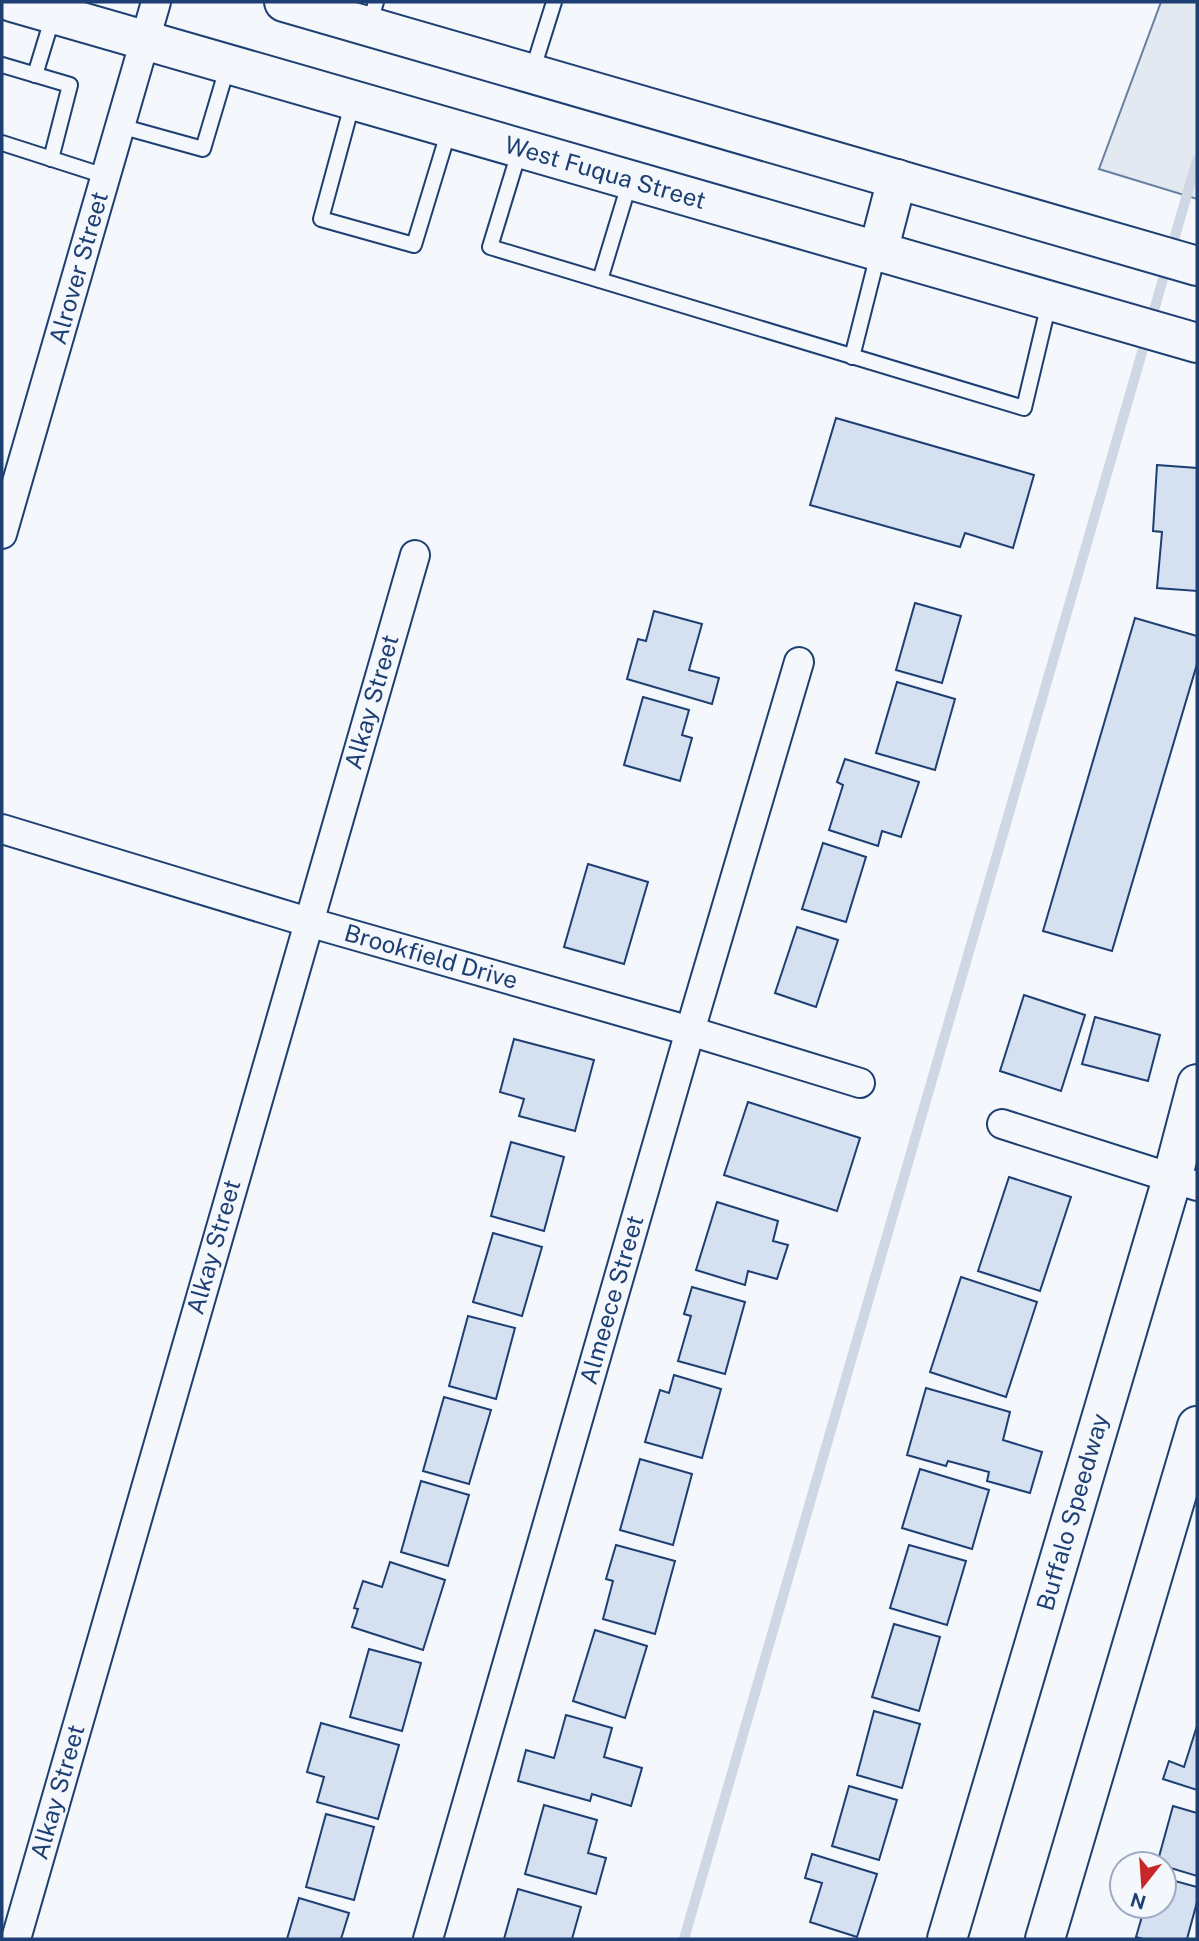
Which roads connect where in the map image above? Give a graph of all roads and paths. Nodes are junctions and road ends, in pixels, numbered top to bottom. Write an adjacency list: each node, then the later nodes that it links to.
1 (12, 2): 5 (main road, West Fuqua Street)
2 (156, 2): 7 (street, Alrover Street)
3 (284, 2): 6 (main road)
4 (554, 2): 10 (lane)
5 (54, 13): 7 (main road, West Fuqua Street); 11 (lane)
6 (372, 14): 10 (main road)
7 (145, 40): 8 (main road, West Fuqua Street); 13 (street, Alrover Street)
8 (228, 64): 12 (main road, West Fuqua Street); 13 (lane)
9 (2, 65): 11 (lane)
10 (531, 73): 19 (main road)
11 (35, 75): 17 (lane)
12 (354, 100): 14 (main road, West Fuqua Street); 14 (lane)
13 (120, 126): 18 (street, Alrover Street)
14 (450, 128): 16 (main road, West Fuqua Street)
15 (2, 143): 17 (lane)
16 (520, 148): 20 (main road, West Fuqua Street); 23 (lane)
17 (51, 159): 18 (lane)
18 (105, 176): 27 (street, Alrover Street)
19 (897, 179): 21 (main road); 22 (main road)
20 (630, 181): 21 (main road, West Fuqua Street); 23 (lane)
21 (878, 252): 24 (main road, West Fuqua Street); 26 (lane)
22 (1197, 266)
23 (600, 280): 26 (lane)
24 (1049, 302): 25 (main road, West Fuqua Street); 26 (lane)
25 (1197, 343)
26 (852, 357)
27 (2, 534)
28 (415, 555): 31 (street, Alkay Street)
29 (799, 662): 32 (street, Almeece Street)
30 (2, 829): 31 (street, Brookfield Drive)
31 (308, 922): 32 (street, Brookfield Drive); 38 (street, Alkay Street)
32 (690, 1031): 33 (street, Brookfield Drive); 39 (street, Almeece Street)
33 (860, 1083)
34 (1197, 1084): 36 (main road, Buffalo Speedway)
35 (1002, 1124): 36 (street)
36 (1184, 1182): 40 (main road, Buffalo Speedway)
37 (1197, 1426): 41 (main road)
38 (16, 1939)
39 (428, 1939)
40 (947, 1939)
41 (1045, 1939)

